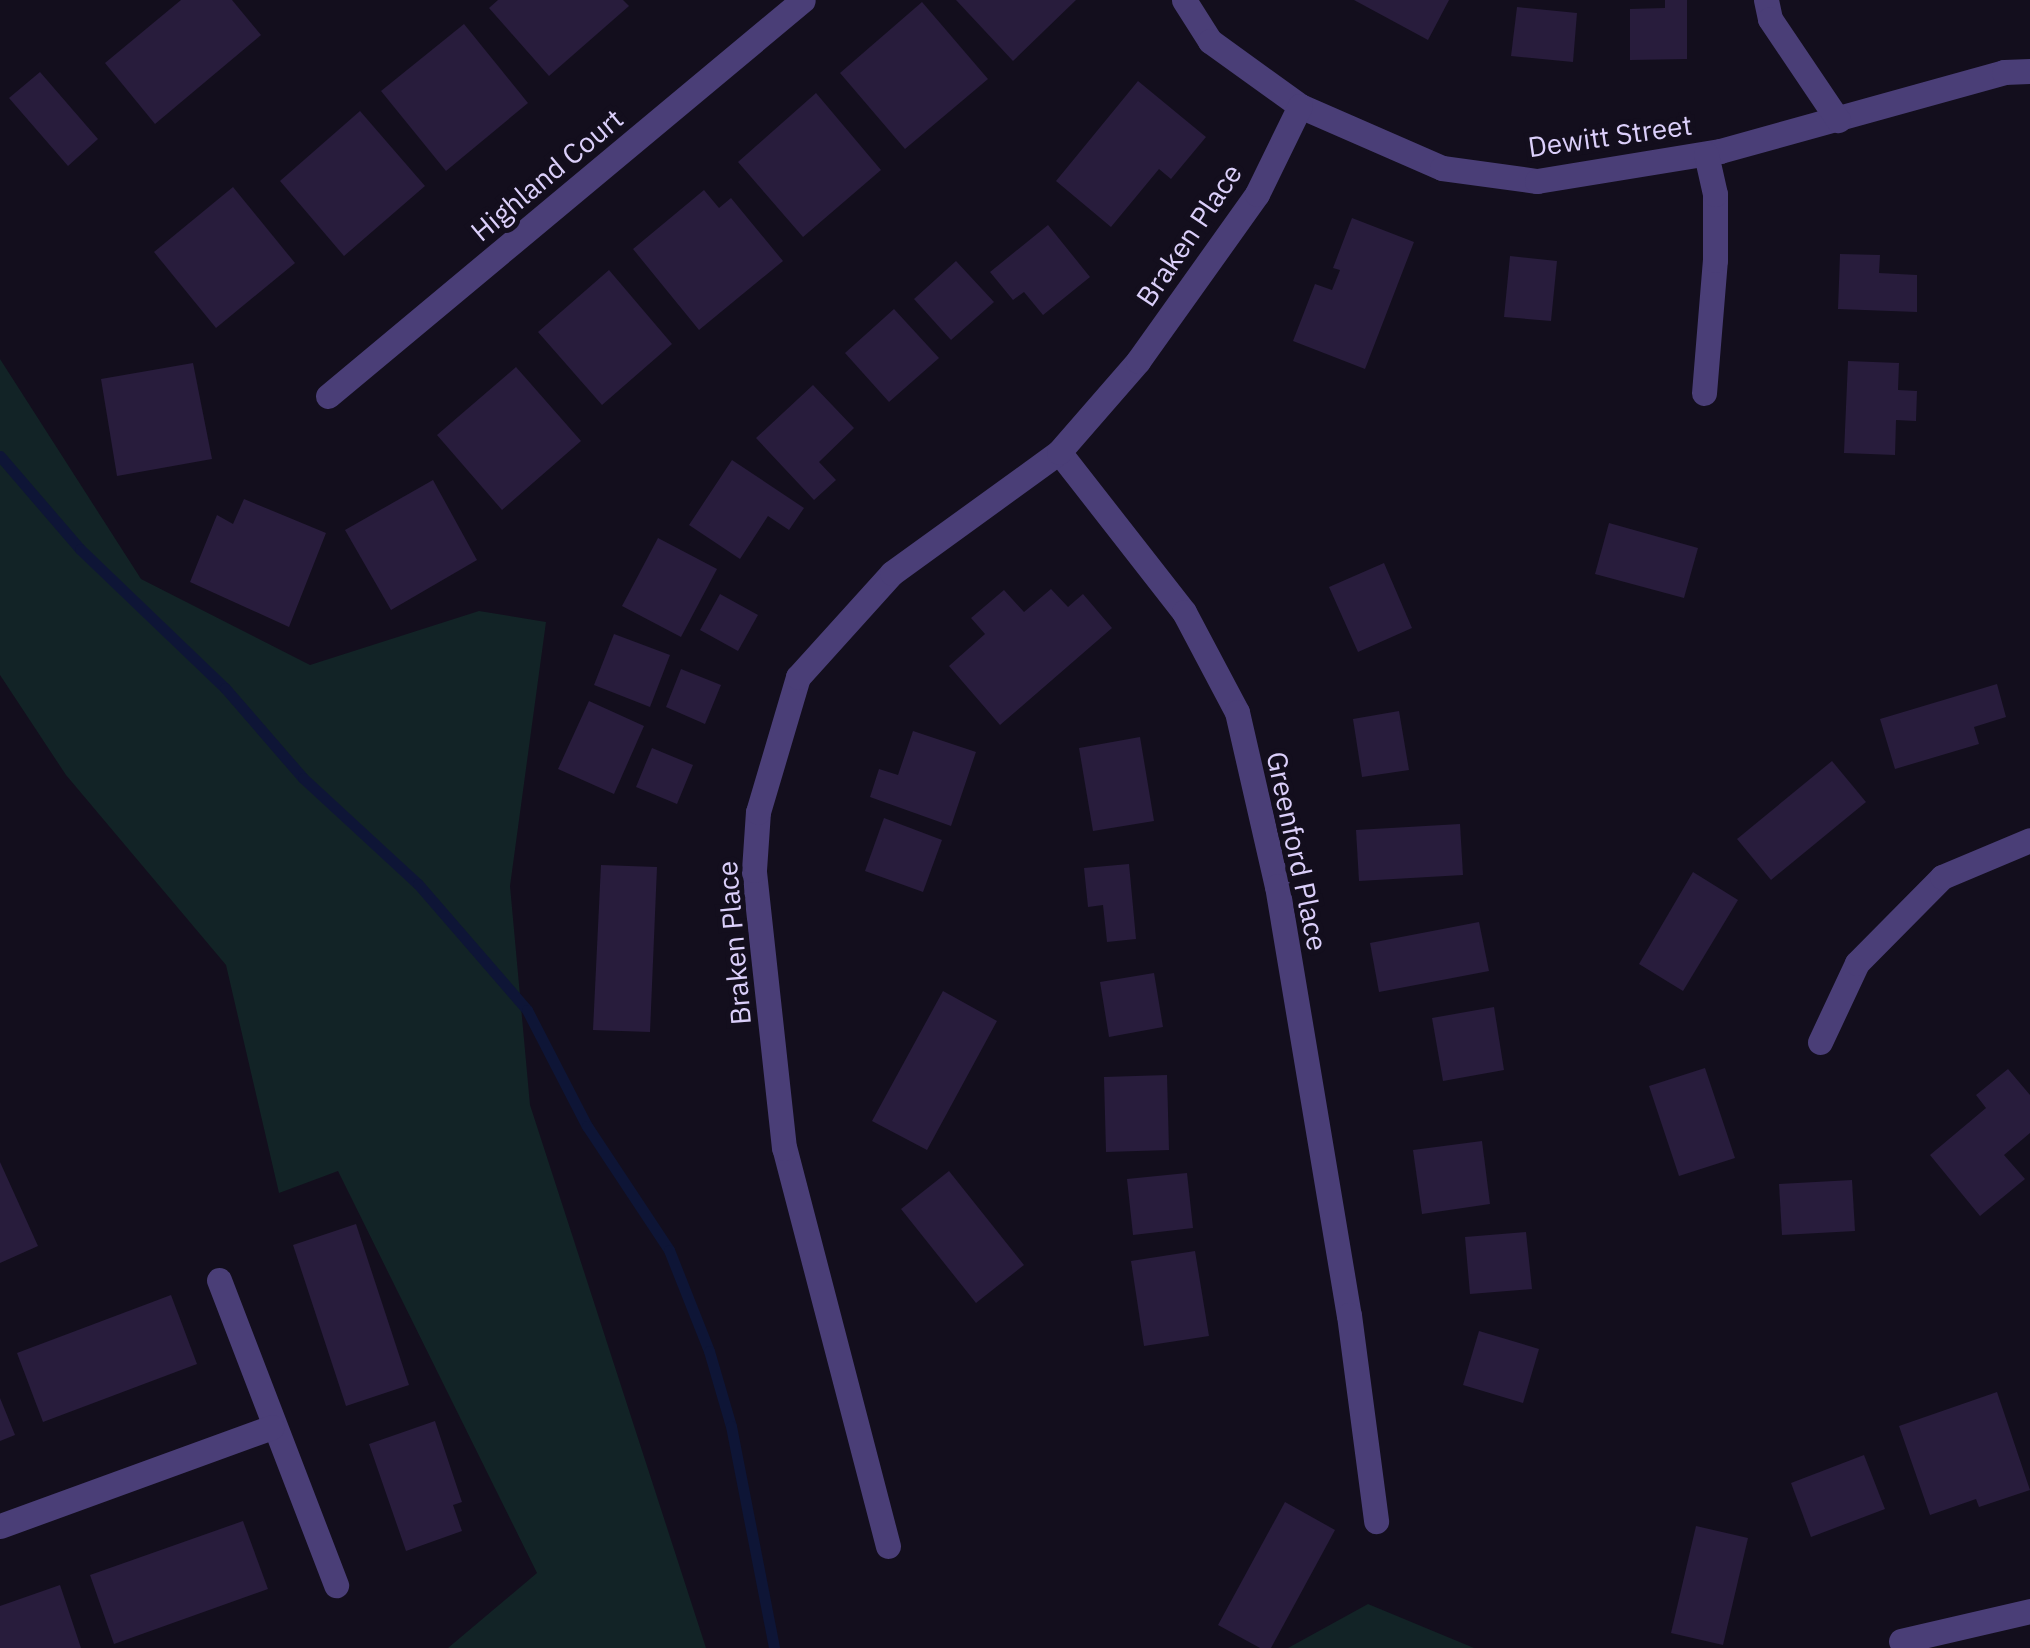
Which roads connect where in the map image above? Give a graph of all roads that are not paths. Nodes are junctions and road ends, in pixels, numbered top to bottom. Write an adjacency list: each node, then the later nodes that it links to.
1 (804, 0): 9 (street, Highland Court)
2 (1184, 0): 5 (street, Dewitt Street)
3 (1766, 0): 6 (street)
4 (2030, 71): 6 (street, Dewitt Street)
5 (1300, 106): 7 (street, Dewitt Street); 10 (street, Braken Place)
6 (1838, 120): 7 (street, Dewitt Street)
7 (1706, 154): 8 (street)
8 (1704, 393)
9 (328, 396)
10 (1060, 452): 15 (street, Greenford Place); 17 (street, Braken Place)
11 (2030, 840): 12 (street)
12 (1820, 1042)
13 (219, 1280): 14 (street)
14 (272, 1427): 16 (street); 18 (street)
15 (1376, 1521)
16 (0, 1526)
17 (888, 1546)
18 (336, 1586)
19 (2030, 1611): 20 (street)
20 (1901, 1640)

